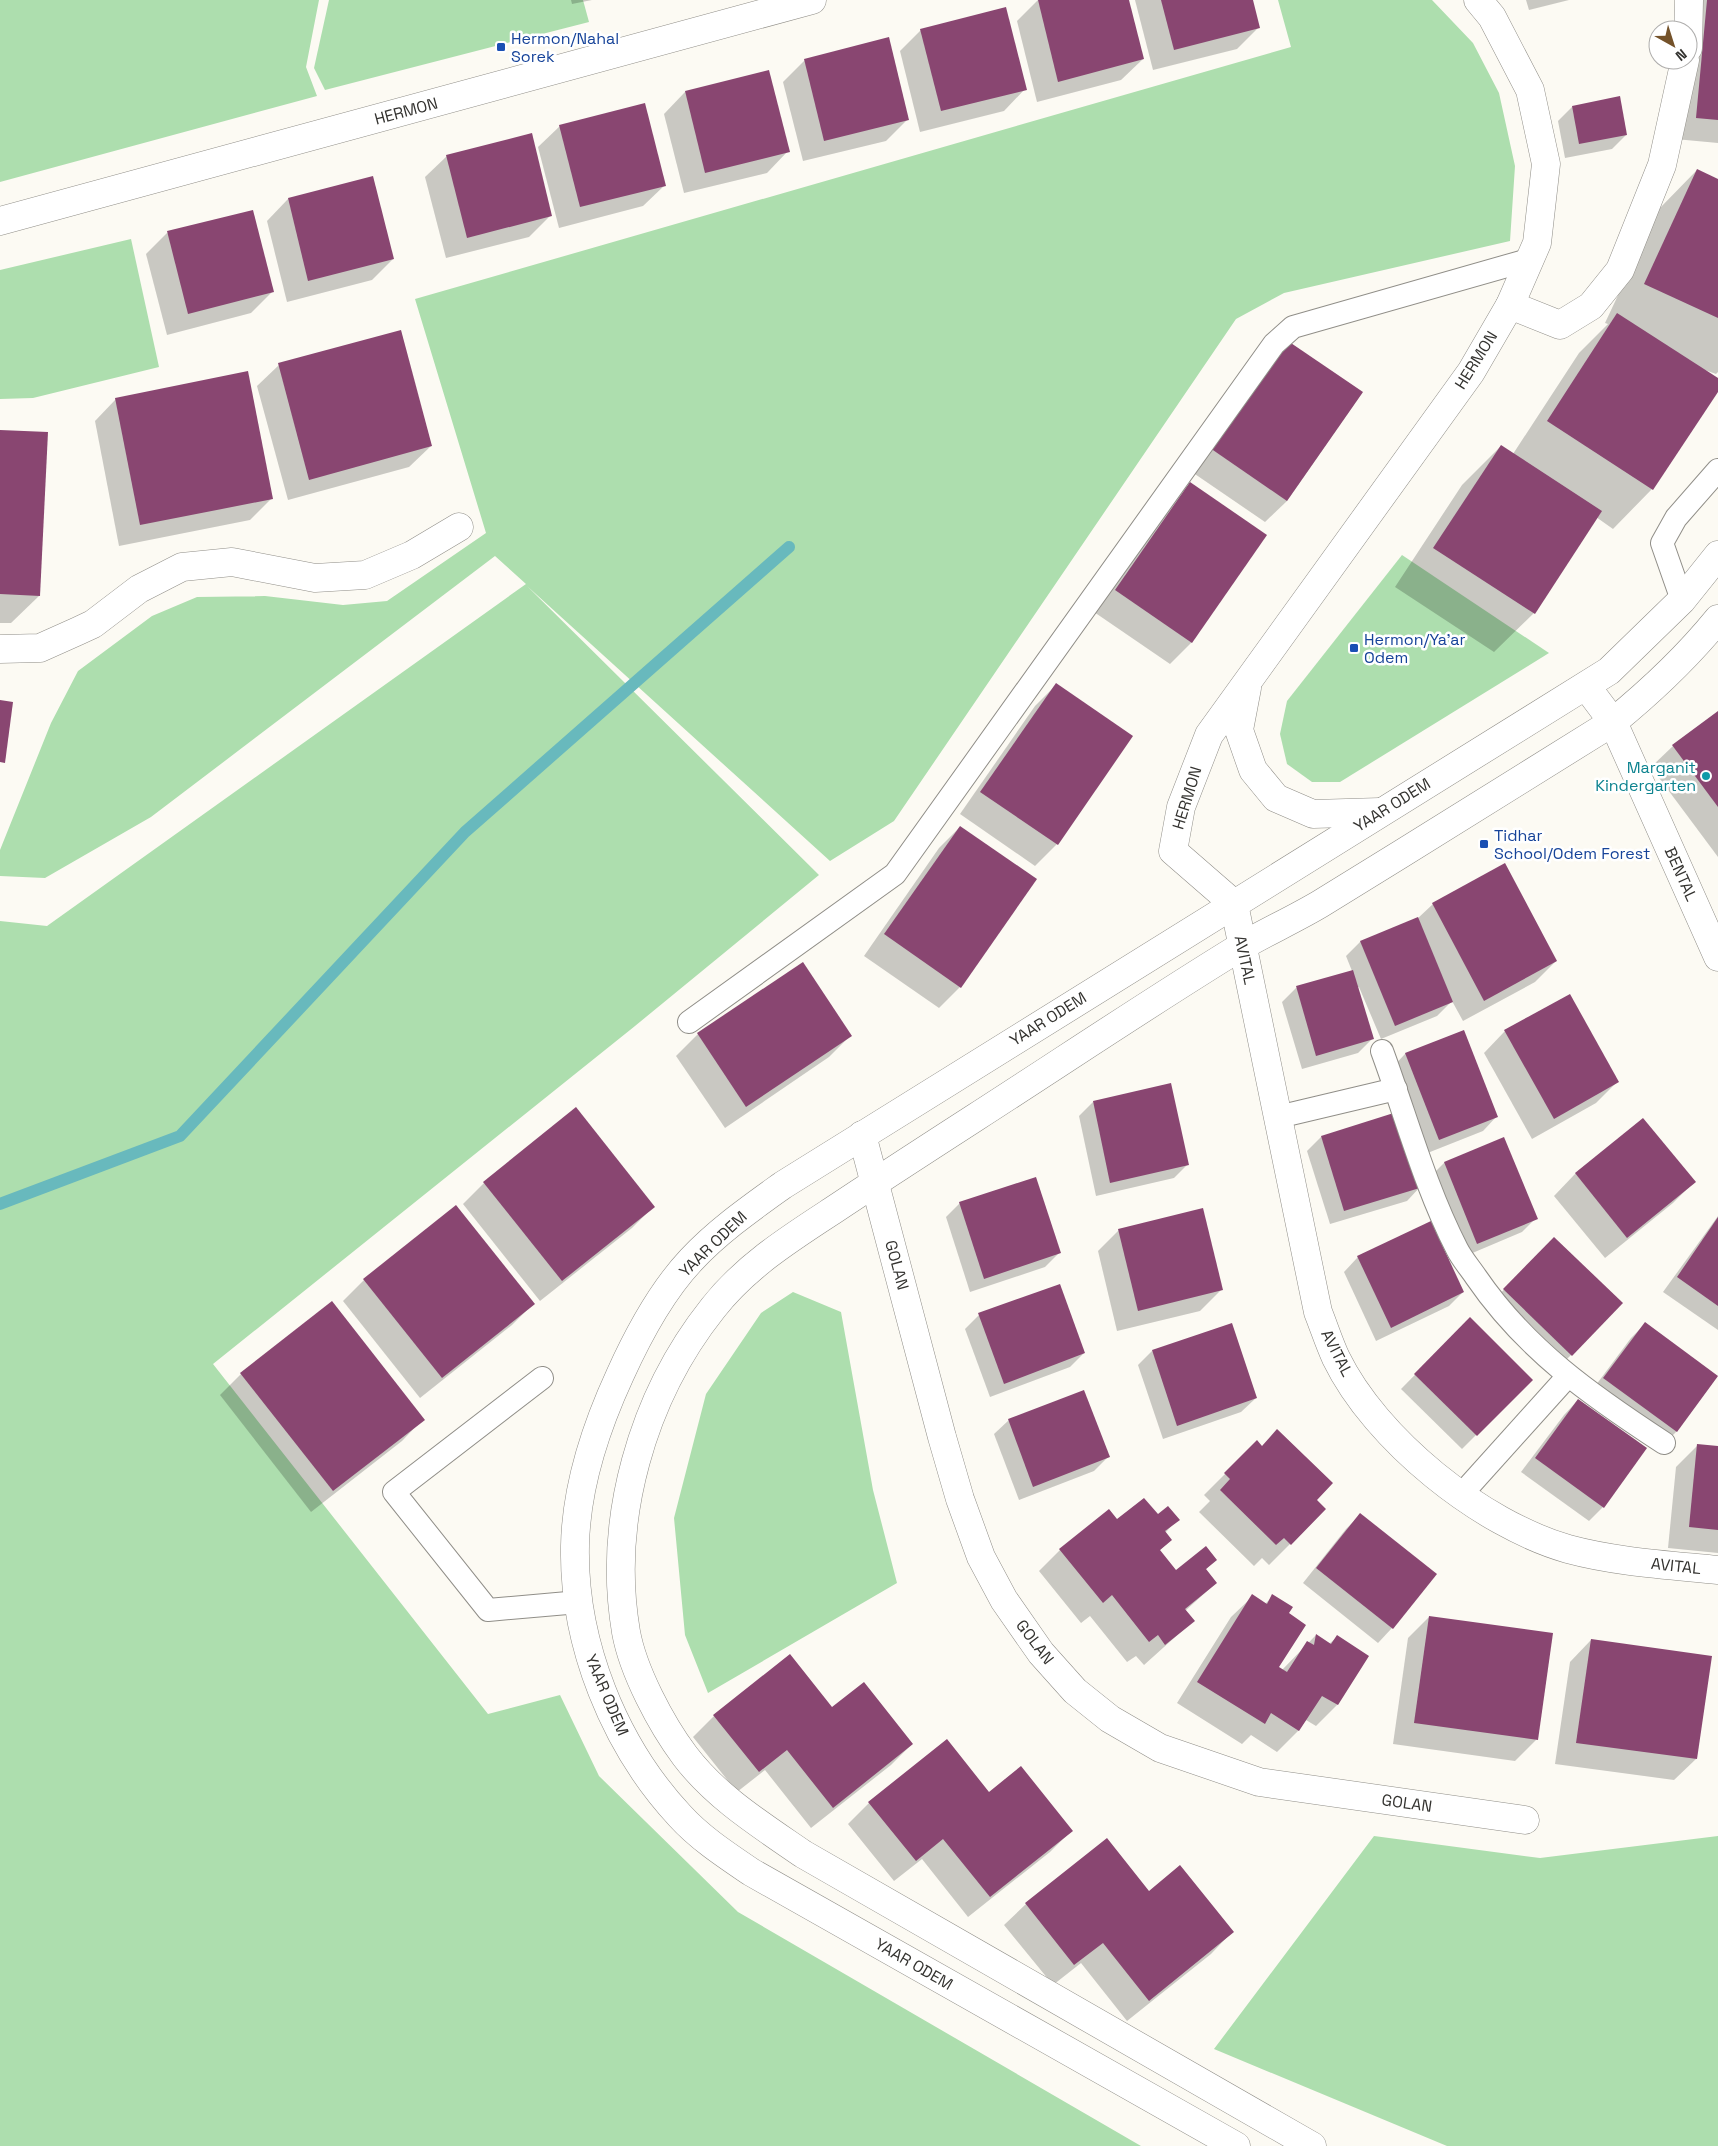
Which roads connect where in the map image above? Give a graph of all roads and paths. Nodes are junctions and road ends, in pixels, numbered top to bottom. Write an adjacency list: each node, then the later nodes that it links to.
1 (812, 0): 6 (street, HERMON)
2 (1478, 0): 7 (street, HERMON)
3 (1689, 0): 4 (street)
4 (1689, 20)
5 (1683, 70): 8 (street)
6 (0, 221)
7 (1528, 260): 8 (street, HERMON); 22 (lane)
8 (1510, 305): 15 (street, HERMON)
9 (1718, 470): 12 (lane)
10 (459, 528): 14 (street)
11 (1718, 555): 12 (street, YAAR ODEM)
12 (1682, 600): 16 (street, YAAR ODEM)
13 (1718, 619): 17 (street)
14 (0, 649)
15 (1249, 680): 18 (street, HERMON); 19 (street, HERMON)
16 (1586, 686): 17 (street, BENTAL); 18 (street, YAAR ODEM)
17 (1613, 722): 20 (street); 21 (street, BENTAL)
18 (1380, 812): 19 (street, YAAR ODEM)
19 (1234, 904): 20 (street, AVITAL); 26 (street, YAAR ODEM)
20 (1241, 946): 25 (street, AVITAL); 27 (street)
21 (1716, 948)
22 (689, 1022)
23 (1382, 1051): 24 (lane)
24 (1396, 1089): 25 (lane); 28 (lane)
25 (1278, 1117): 31 (street, AVITAL)
26 (862, 1135): 27 (street, GOLAN); 33 (street, YAAR ODEM)
27 (875, 1182): 34 (street, GOLAN); 36 (street)
28 (1568, 1376): 30 (lane); 31 (lane)
29 (542, 1378): 33 (lane)
30 (1664, 1444)
31 (1460, 1496): 32 (street, AVITAL)
32 (1718, 1570)
33 (579, 1602): 35 (street, YAAR ODEM)
34 (1525, 1820)
35 (1236, 2146)
36 (1312, 2146)

